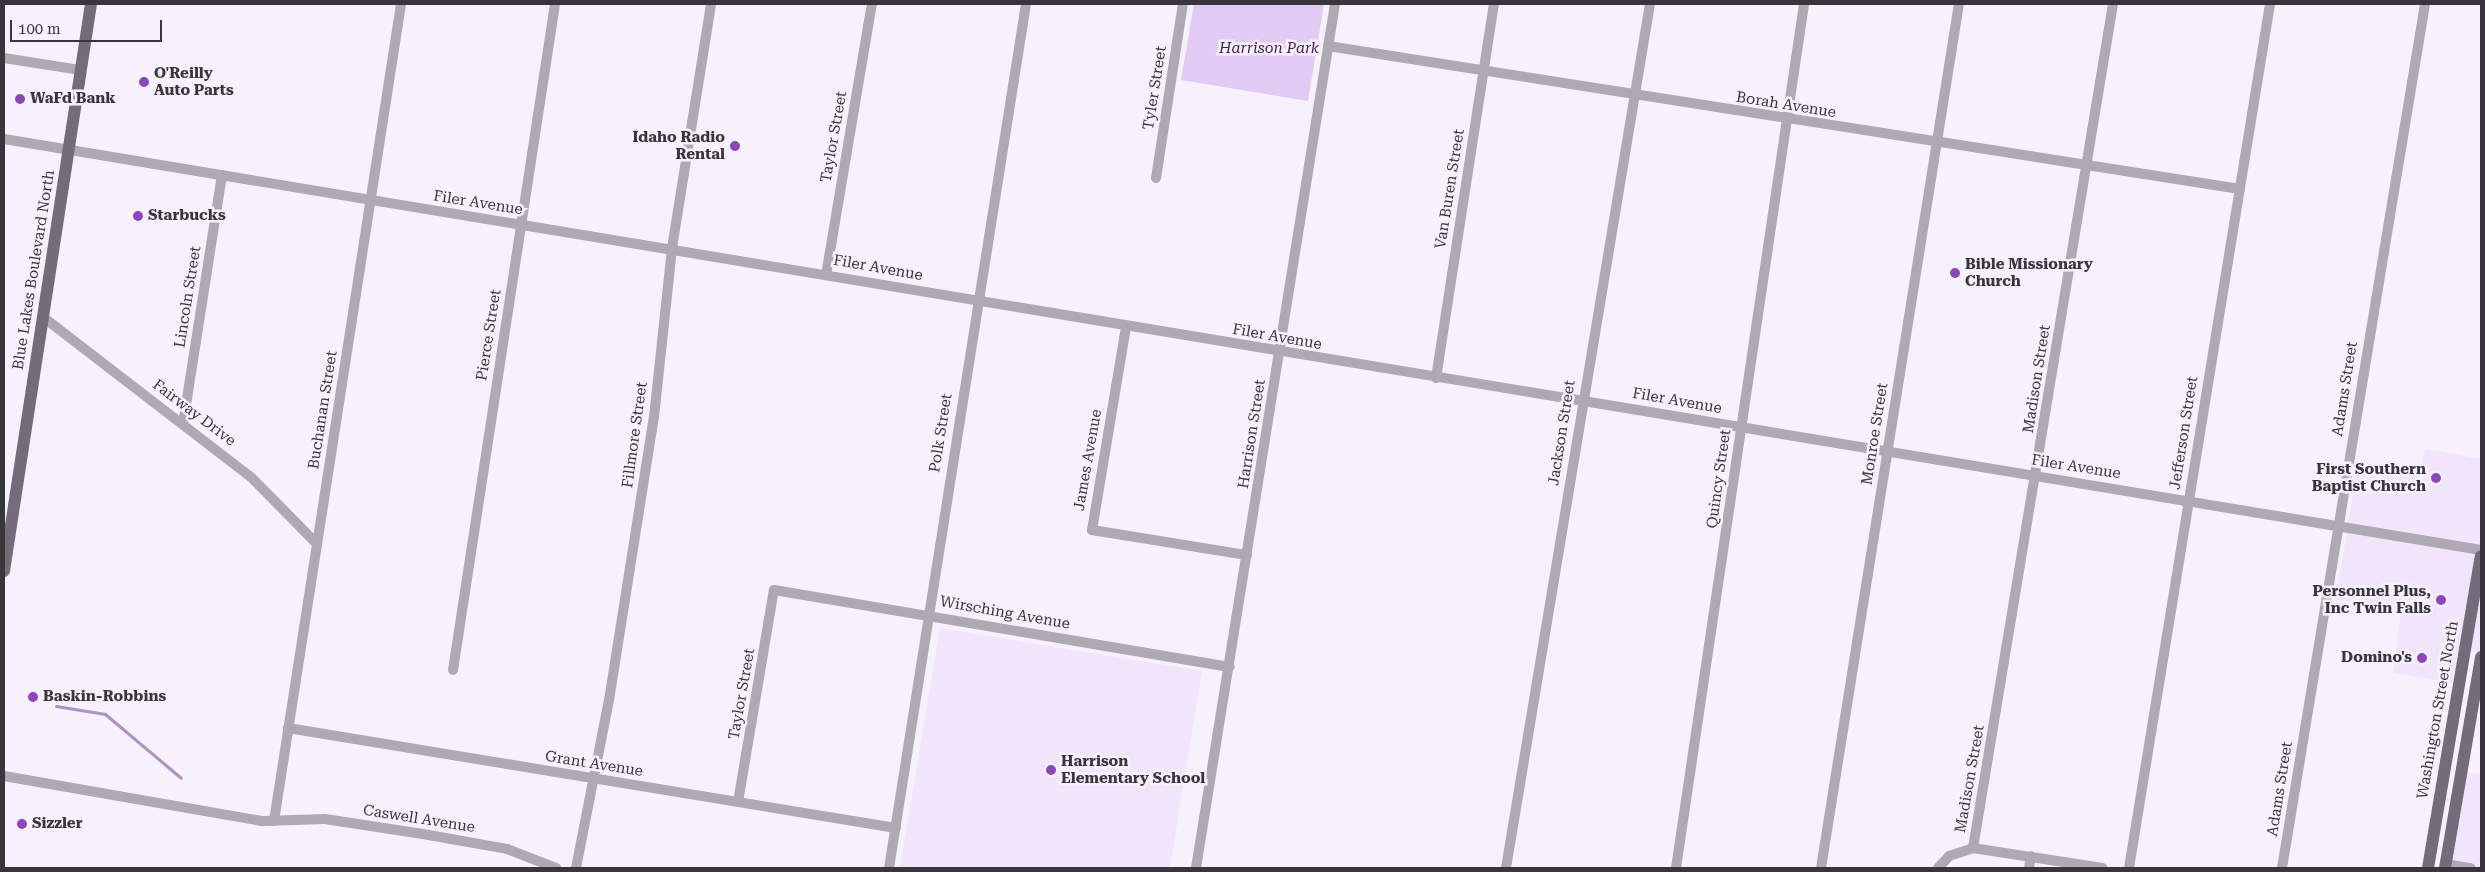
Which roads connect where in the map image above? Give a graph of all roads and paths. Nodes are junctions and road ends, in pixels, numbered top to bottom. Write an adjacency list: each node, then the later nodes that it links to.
1 (91, 4): 18 (main road, Blue Lakes Boulevard North)
2 (401, 4): 29 (street, Buchanan Street)
3 (555, 4): 30 (street, Pierce Street)
4 (711, 4): 31 (street, Fillmore Street)
5 (872, 4): 32 (street, Taylor Street)
6 (1026, 4): 33 (street, Polk Street)
7 (1183, 4): 27 (street, Tyler Street)
8 (1335, 4): 16 (street, Harrison Street)
9 (1494, 4): 19 (street, Van Buren Street)
10 (1650, 4): 20 (street, Jackson Street)
11 (1804, 4): 21 (street, Quincy Street)
12 (1960, 4): 23 (street, Monroe Street)
13 (2113, 4): 25 (street, Madison Street)
14 (2270, 4): 28 (street, Jefferson Street)
15 (2425, 4): 44 (street, Adams Street)
16 (1328, 46): 19 (street, Borah Avenue); 36 (street, Harrison Street)
17 (4, 58): 18 (street)
18 (81, 70): 24 (main road, Blue Lakes Boulevard North)
19 (1483, 72): 20 (street, Borah Avenue); 37 (street, Van Buren Street)
20 (1635, 96): 21 (street, Borah Avenue); 38 (street, Jackson Street)
21 (1785, 120): 23 (street, Borah Avenue); 40 (street, Quincy Street)
22 (4, 139): 24 (street, Filer Avenue)
23 (1937, 141): 25 (street, Borah Avenue); 41 (street, Monroe Street)
24 (69, 149): 26 (street, Filer Avenue); 34 (main road, Blue Lakes Boulevard North)
25 (2088, 164): 28 (street, Borah Avenue); 42 (street, Madison Street)
26 (222, 175): 29 (street, Filer Avenue); 39 (street, Lincoln Street)
27 (1156, 178)
28 (2240, 189): 43 (street, Jefferson Street)
29 (370, 202): 30 (street, Filer Avenue); 45 (street, Buchanan Street)
30 (520, 225): 31 (street, Filer Avenue); 54 (street, Pierce Street)
31 (672, 248): 32 (street, Filer Avenue); 57 (street, Fillmore Street)
32 (826, 275): 33 (street, Filer Avenue)
33 (977, 300): 35 (street, Filer Avenue); 51 (street, Polk Street)
34 (43, 317): 39 (street, Fairway Drive); 49 (main road, Blue Lakes Boulevard North)
35 (1126, 327): 36 (street, Filer Avenue); 47 (street, James Avenue)
36 (1280, 353): 37 (street, Filer Avenue); 47 (street, Harrison Street)
37 (1436, 378): 38 (street, Filer Avenue)
38 (1582, 401): 40 (street, Filer Avenue); 68 (street, Jackson Street)
39 (183, 424): 45 (street, Fairway Drive)
40 (1741, 428): 41 (street, Filer Avenue); 69 (street, Quincy Street)
41 (1887, 452): 42 (street, Filer Avenue); 70 (street, Monroe Street)
42 (2036, 476): 43 (street, Filer Avenue); 61 (street, Madison Street)
43 (2188, 500): 44 (street, Filer Avenue); 74 (street, Jefferson Street)
44 (2338, 525): 46 (street, Filer Avenue); 75 (street, Adams Street)
45 (317, 544): 55 (street, Buchanan Street)
46 (2481, 550)
47 (1247, 555): 53 (street, Harrison Street)
48 (2481, 556): 76 (main road, Washington Street North)
49 (4, 571)
50 (774, 590): 51 (street, Wirsching Avenue); 58 (street, Taylor Street)
51 (928, 615): 53 (street, Wirsching Avenue); 60 (street, Polk Street)
52 (2481, 658): 63 (main road)
53 (1230, 668): 67 (street, Harrison Street)
54 (453, 670)
55 (288, 728): 57 (street, Grant Avenue); 59 (street, Buchanan Street)
56 (4, 776): 59 (street, Caswell Avenue)
57 (592, 779): 58 (street, Grant Avenue); 65 (street, Fillmore Street)
58 (738, 802): 60 (street, Grant Avenue)
59 (274, 821): 64 (street, Caswell Avenue)
60 (896, 828): 66 (street, Polk Street)
61 (1973, 848): 62 (street); 71 (street)
62 (2031, 856): 72 (street); 73 (street)
63 (2445, 866): 77 (street)
64 (556, 868)
65 (576, 868)
66 (889, 868)
67 (1196, 868)
68 (1506, 868)
69 (1676, 868)
70 (1821, 868)
71 (1938, 868)
72 (2029, 868)
73 (2102, 868)
74 (2129, 868)
75 (2282, 868)
76 (2428, 868)
77 (2471, 868)

